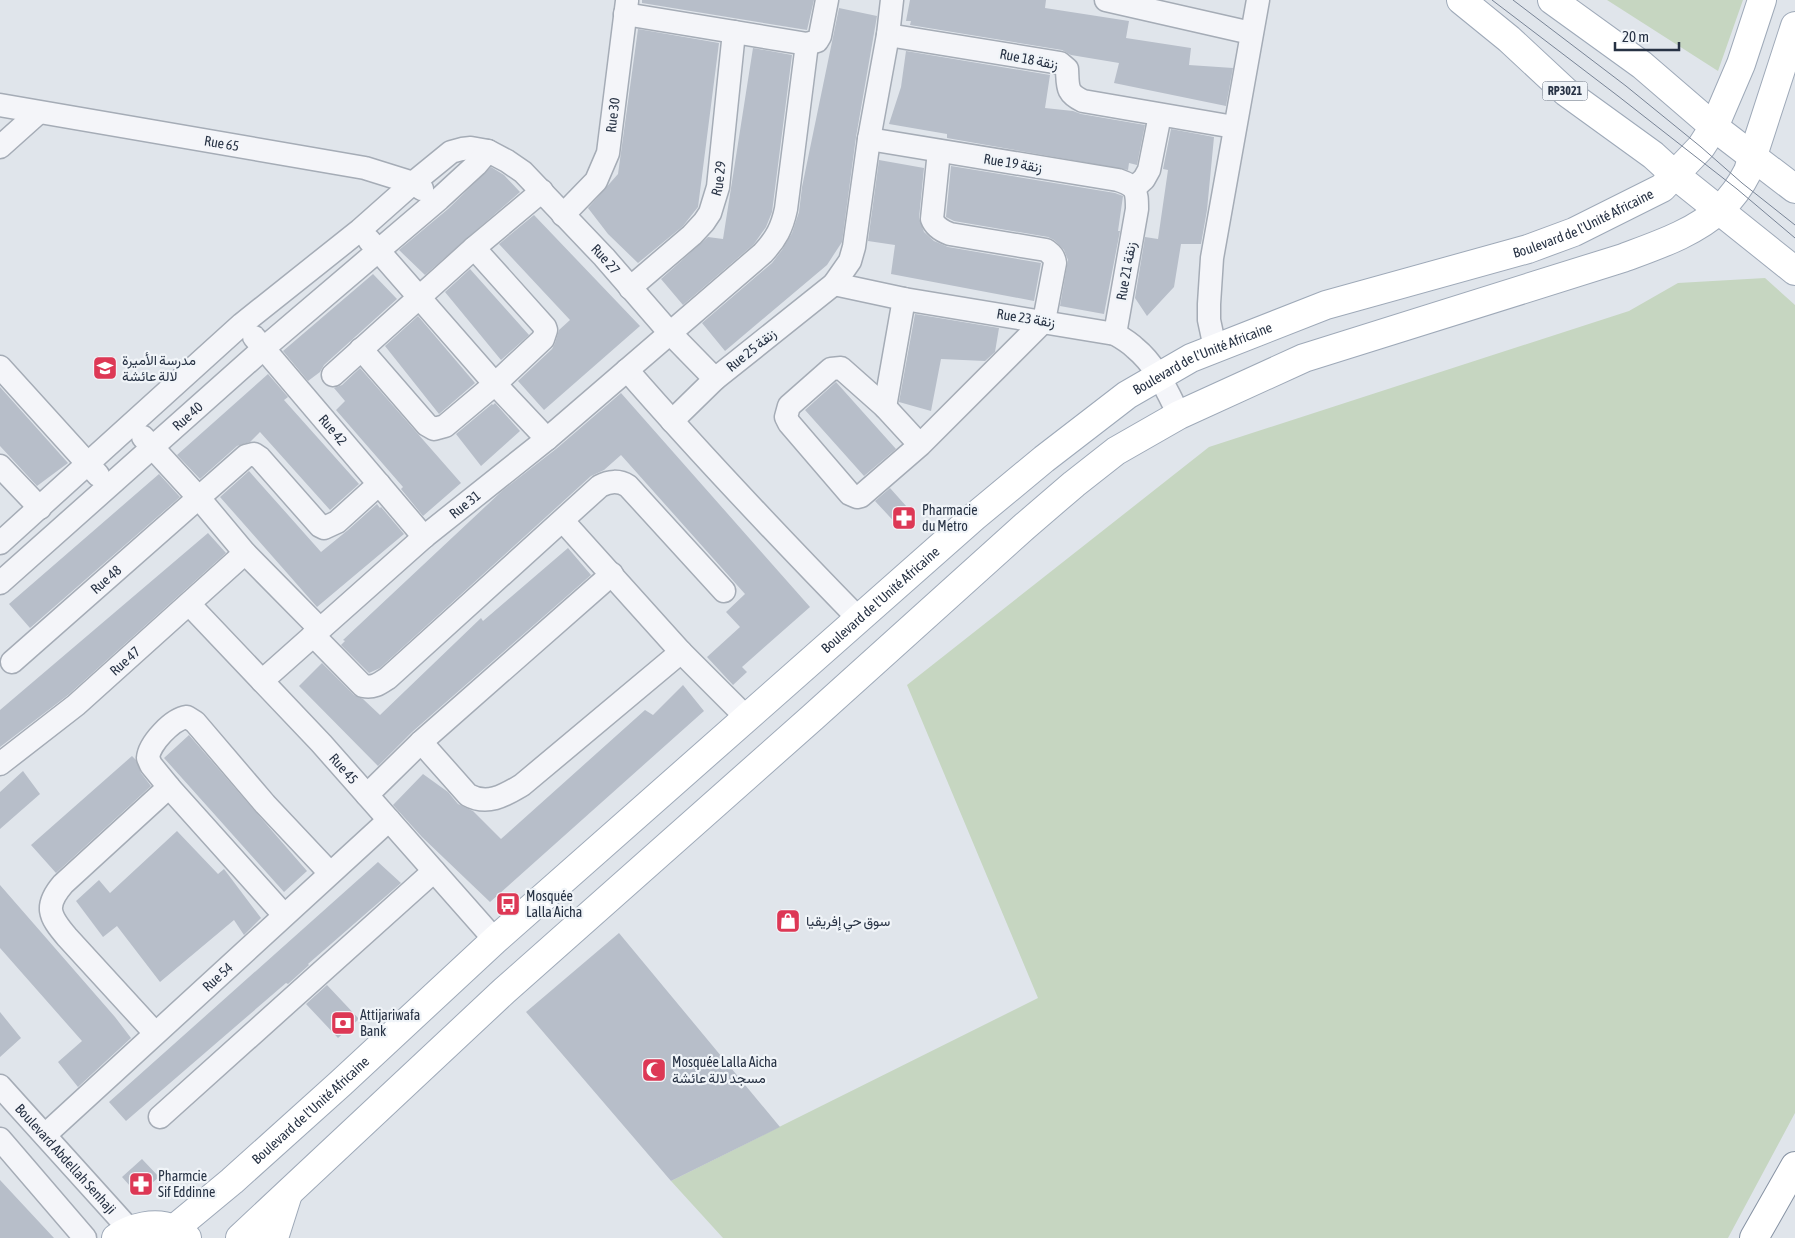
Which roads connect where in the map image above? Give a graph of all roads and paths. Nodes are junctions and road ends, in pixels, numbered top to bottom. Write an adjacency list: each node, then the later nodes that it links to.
1 (827, 0): 13 (street)
2 (1106, 0): 10 (street)
3 (1258, 0): 10 (street)
4 (1461, 0): 24 (main road, RP3021)
5 (1552, 0): 18 (main road)
6 (1762, 0): 18 (main road, Boulevard de l'Unité Africaine)
7 (885, 1): 12 (street, Rue 25 زنقة)
8 (626, 7): 9 (street); 31 (street, Rue 30)
9 (734, 32): 13 (street); 37 (street, Rue 29)
10 (1251, 33): 17 (street)
11 (1794, 33): 23 (main road)
12 (888, 35): 16 (street, Rue 18 زنقة); 19 (street, Rue 25 زنقة)
13 (807, 44): 42 (street, Rue 31)
14 (0, 106): 15 (street, Rue 65)
15 (38, 113): 20 (street); 25 (street, Rue 65)
16 (1160, 115): 17 (street, Rue 18 زنقة); 28 (street)
17 (1234, 127): 45 (street)
18 (1714, 127): 23 (main road); 24 (main road, Boulevard de l'Unité Africaine)
19 (869, 139): 22 (street, Rue 19 زنقة); 36 (street, Rue 25 زنقة)
20 (0, 147)
21 (488, 151): 25 (street); 27 (street, Rue 27); 29 (street, Rue 40)
22 (938, 151): 28 (street, Rue 19 زنقة); 40 (street)
23 (1754, 158): 26 (main road); 30 (main road)
24 (1674, 176): 30 (main road, RP3021); 45 (main road, Boulevard de l'Unité Africaine)
25 (413, 183): 29 (street, Rue 65); 32 (street)
26 (1795, 189)
27 (542, 191): 31 (street, Rue 27); 33 (street)
28 (1135, 198): 43 (street, Rue 21 زنقة)
29 (439, 199): 34 (street, Rue 40)
30 (1720, 210): 35 (main road, RP3021); 54 (main road)
31 (564, 215): 37 (street, Rue 27)
32 (360, 230): 34 (street); 41 (street)
33 (474, 248): 38 (street); 52 (street)
34 (377, 250): 38 (street); 44 (street, Rue 40)
35 (1795, 271)
36 (834, 284): 39 (street, Rue 23 زنقة); 51 (street, Rue 25 زنقة)
37 (630, 288): 42 (street, Rue 27)
38 (420, 298): 46 (street); 52 (street)
39 (904, 299): 40 (street, Rue 23 زنقة); 53 (street)
40 (1044, 321): 43 (street, Rue 23 زنقة); 58 (street)
41 (242, 324): 44 (street, Rue 42); 56 (street)
42 (670, 333): 48 (street, Rue 31); 51 (street, Rue 27)
43 (1115, 334): 50 (street, Rue 23 زنقة)
44 (264, 348): 59 (street, Rue 40); 62 (street, Rue 42)
45 (1215, 348): 50 (main road, Boulevard de l'Unité Africaine)
46 (361, 349): 49 (street); 52 (street)
47 (0, 367): 60 (street)
48 (627, 370): 55 (street); 57 (street, Rue 31)
49 (333, 375)
50 (1160, 377): 54 (street, Rue 23 زنقة); 74 (main road, Boulevard de l'Unité Africaine)
51 (715, 379): 55 (street, Rue 25 زنقة)
52 (495, 384): 57 (street)
53 (885, 407): 58 (street); 58 (street)
54 (1179, 415): 95 (main road)
55 (672, 421): 74 (street)
56 (131, 423): 59 (street); 60 (street)
57 (547, 439): 67 (street, Rue 31)
58 (920, 445)
59 (152, 448): 63 (street, Rue 40); 64 (street)
60 (88, 464): 63 (street); 65 (street)
61 (0, 466): 65 (street)
62 (379, 484): 64 (street, Rue 48); 67 (street, Rue 42)
63 (109, 487): 71 (street, Rue 40)
64 (199, 498): 69 (street); 77 (street, Rue 48)
65 (40, 508): 68 (street)
66 (563, 521): 70 (street); 72 (street); 75 (street)
67 (424, 537): 75 (street, Rue 31)
68 (0, 543)
69 (245, 553): 73 (street, Rue 47); 75 (street)
70 (612, 574): 76 (street); 80 (street)
71 (0, 584)
72 (724, 591)
73 (189, 604): 78 (street, Rue 45); 81 (street, Rue 47)
74 (858, 618): 79 (main road, Boulevard de l'Unité Africaine)
75 (317, 632): 78 (street, Rue 31)
76 (681, 652): 79 (street); 80 (street)
77 (12, 662)
78 (262, 681): 83 (street, Rue 45)
79 (746, 717): 88 (main road, Boulevard de l'Unité Africaine)
80 (421, 742): 83 (street)
81 (0, 764)
82 (169, 787): 86 (street); 87 (street); 89 (street)
83 (367, 794): 84 (street, Rue 45)
84 (389, 820): 85 (street, Rue 45); 86 (street, Rue 54)
85 (434, 871): 88 (street, Rue 45); 91 (street)
86 (330, 873): 87 (street, Rue 54)
87 (284, 915): 89 (street, Rue 54)
88 (494, 940): 97 (main road, Boulevard de l'Unité Africaine)
89 (155, 1033): 92 (street, Rue 54)
90 (0, 1086): 92 (street, Boulevard Abdellah Senhaji)
91 (160, 1116)
92 (45, 1135): 96 (street, Boulevard Abdellah Senhaji)
93 (0, 1139): 98 (street)
94 (1795, 1166): 101 (main road)
95 (289, 1192): 99 (main road); 100 (main road)
96 (123, 1234): 97 (main road)
97 (180, 1234)
98 (85, 1238)
99 (240, 1238)
100 (274, 1238)
101 (1754, 1238)

